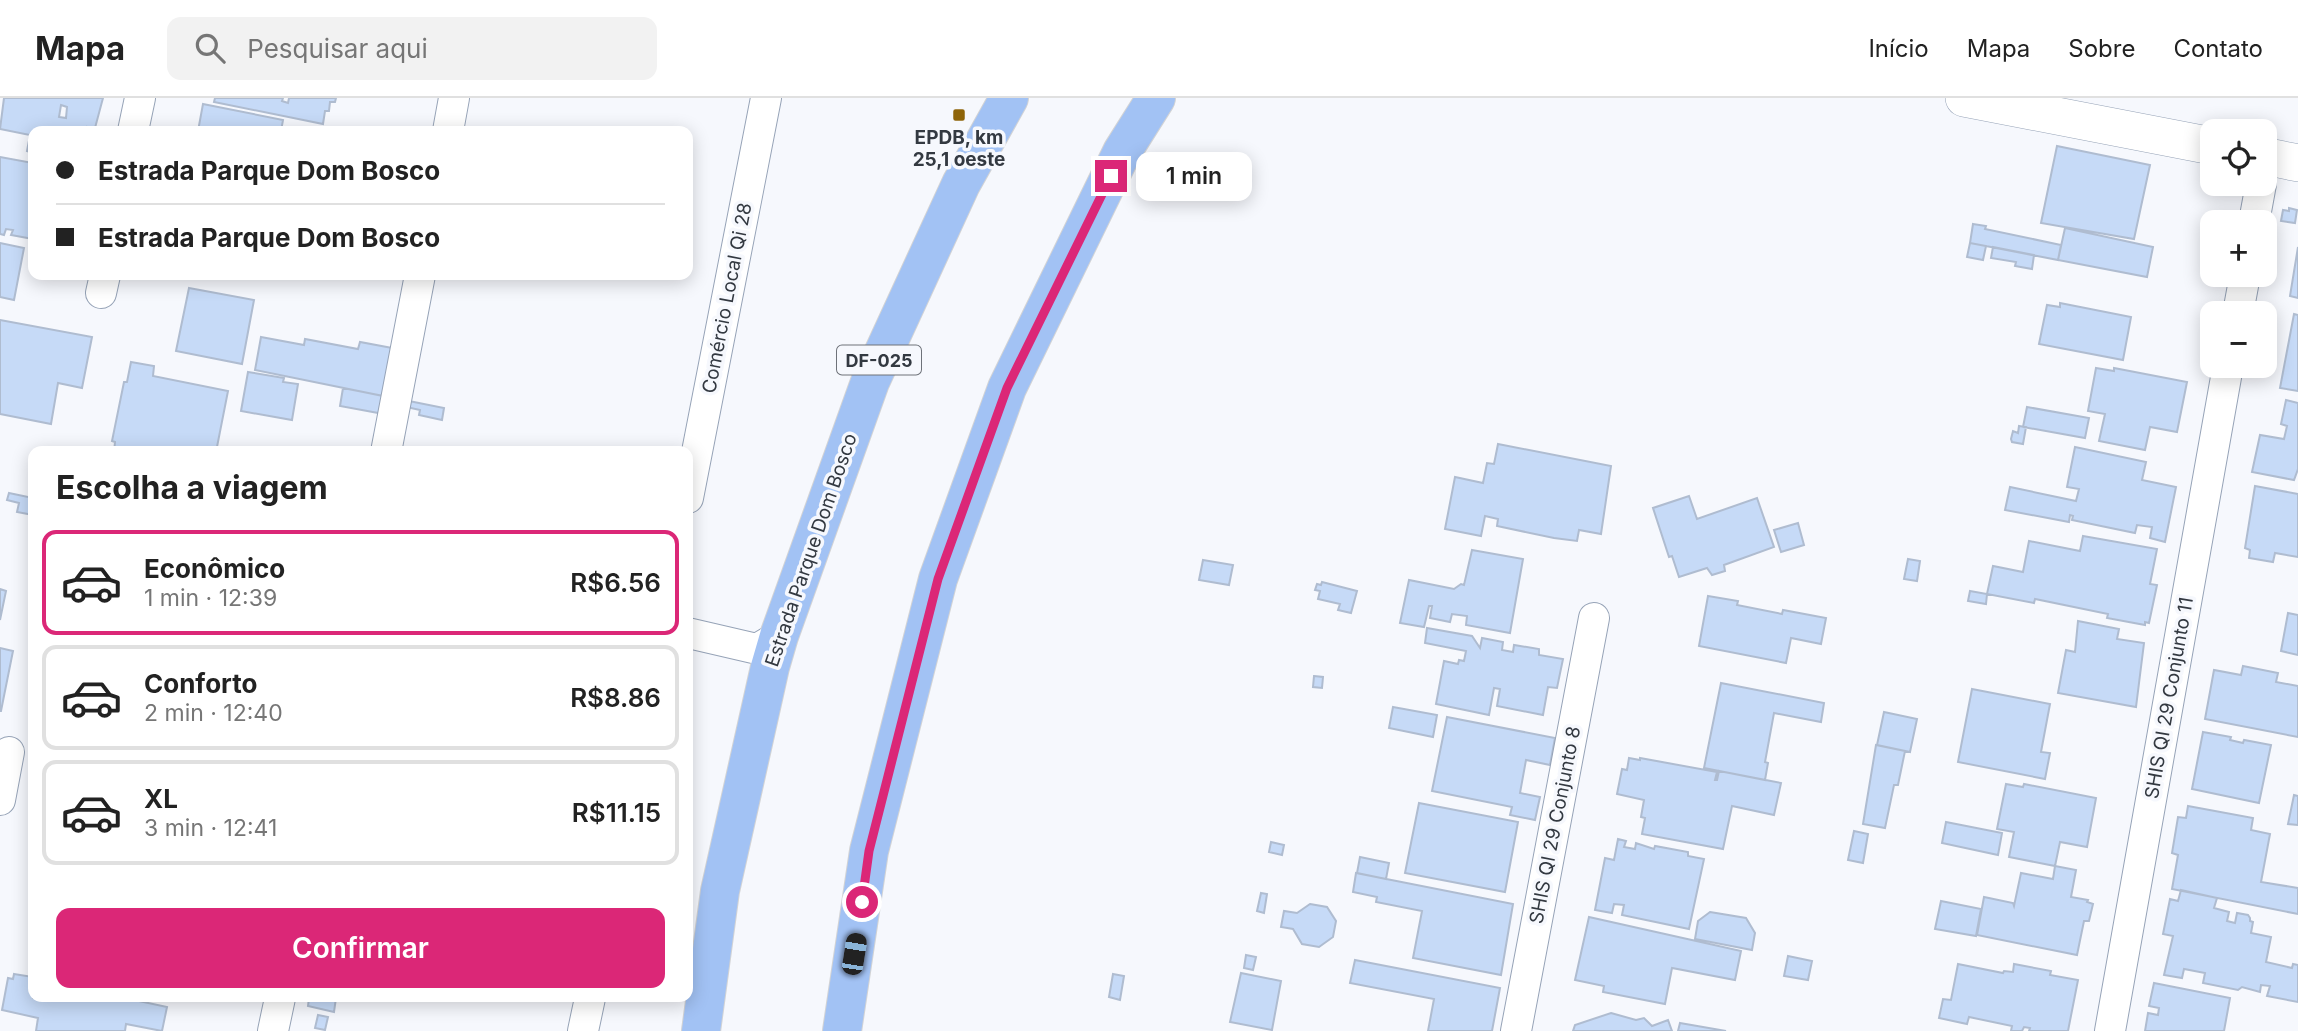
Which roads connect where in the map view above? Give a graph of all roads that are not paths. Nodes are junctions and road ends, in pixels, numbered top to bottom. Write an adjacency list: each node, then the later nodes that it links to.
1 (140, 98): 7 (street)
2 (454, 98): 8 (street)
3 (766, 98): 13 (street, Comércio Local Qi 28)
4 (1009, 98): 16 (main road, Estrada Parque Dom Bosco / DF-025)
5 (1156, 98): 24 (main road)
6 (1964, 98): 9 (street)
7 (135, 126)
8 (449, 126)
9 (2200, 144)
10 (419, 280): 12 (street)
11 (2226, 378): 26 (street, SHIS QI 29 Conjunto 11)
12 (387, 446)
13 (693, 472)
14 (1594, 618): 25 (street, SHIS QI 29 Conjunto 8)
15 (693, 634): 16 (street)
16 (769, 650): 23 (main road, Estrada Parque Dom Bosco / DF-025)
17 (9, 752): 18 (street)
18 (0, 800)
19 (279, 1002): 21 (street)
20 (589, 1002): 22 (street)
21 (273, 1031)
22 (583, 1031)
23 (701, 1031)
24 (842, 1031)
25 (1516, 1031)
26 (2110, 1031)

